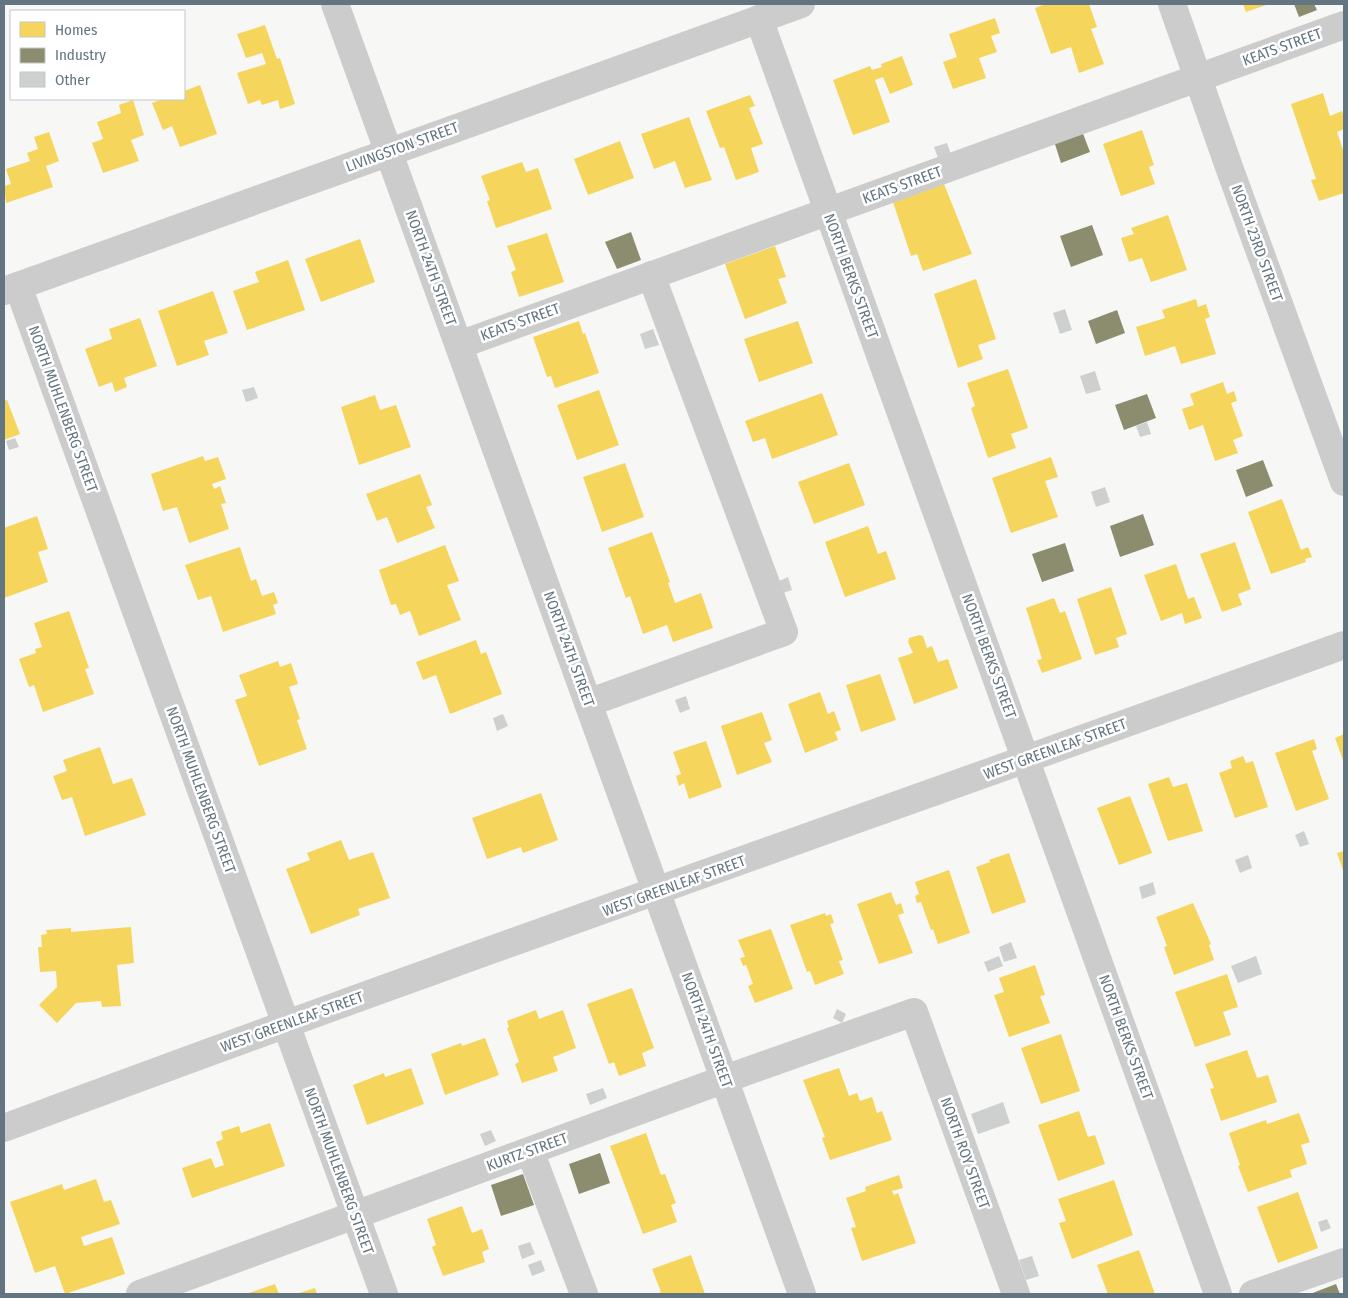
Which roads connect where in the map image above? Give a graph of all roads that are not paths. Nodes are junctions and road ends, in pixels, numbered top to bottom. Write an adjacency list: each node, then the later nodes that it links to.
1 (335, 4): 7 (street, NORTH 24TH STREET)
2 (801, 4): 4 (street, LIVINGSTON STREET)
3 (1172, 4): 6 (street, NORTH 23RD STREET)
4 (759, 19): 7 (street, LIVINGSTON STREET); 8 (street, NORTH BERKS STREET)
5 (1344, 25): 6 (street, KEATS STREET)
6 (1198, 78): 8 (street, KEATS STREET); 12 (street, NORTH 23RD STREET)
7 (389, 152): 10 (street, LIVINGSTON STREET); 11 (street, NORTH 24TH STREET)
8 (828, 212): 9 (street, KEATS STREET); 15 (street, NORTH BERKS STREET)
9 (651, 275): 11 (street, KEATS STREET); 14 (street)
10 (11, 288): 18 (street, NORTH MUHLENBERG STREET)
11 (458, 345): 14 (street, NORTH 24TH STREET)
12 (1344, 482)
13 (1344, 645): 15 (street, WEST GREENLEAF STREET)
14 (588, 703): 16 (street, NORTH 24TH STREET)
15 (1027, 759): 16 (street, WEST GREENLEAF STREET); 30 (street, NORTH BERKS STREET)
16 (657, 892): 18 (street, WEST GREENLEAF STREET); 19 (street, NORTH 24TH STREET)
17 (914, 1012): 19 (street, KURTZ STREET); 29 (street, NORTH ROY STREET)
18 (285, 1023): 20 (street, WEST GREENLEAF STREET); 22 (street, NORTH MUHLENBERG STREET)
19 (725, 1079): 21 (street, KURTZ STREET); 28 (street, NORTH 24TH STREET)
20 (4, 1128)
21 (530, 1151): 22 (street, KURTZ STREET); 27 (street)
22 (355, 1216): 24 (street, KURTZ STREET); 26 (street, NORTH MUHLENBERG STREET)
23 (1344, 1262): 31 (street)
24 (169, 1289): 25 (street, KURTZ STREET)
25 (140, 1294)
26 (384, 1294)
27 (584, 1294)
28 (802, 1294)
29 (1016, 1294)
30 (1218, 1294)
31 (1252, 1294)

